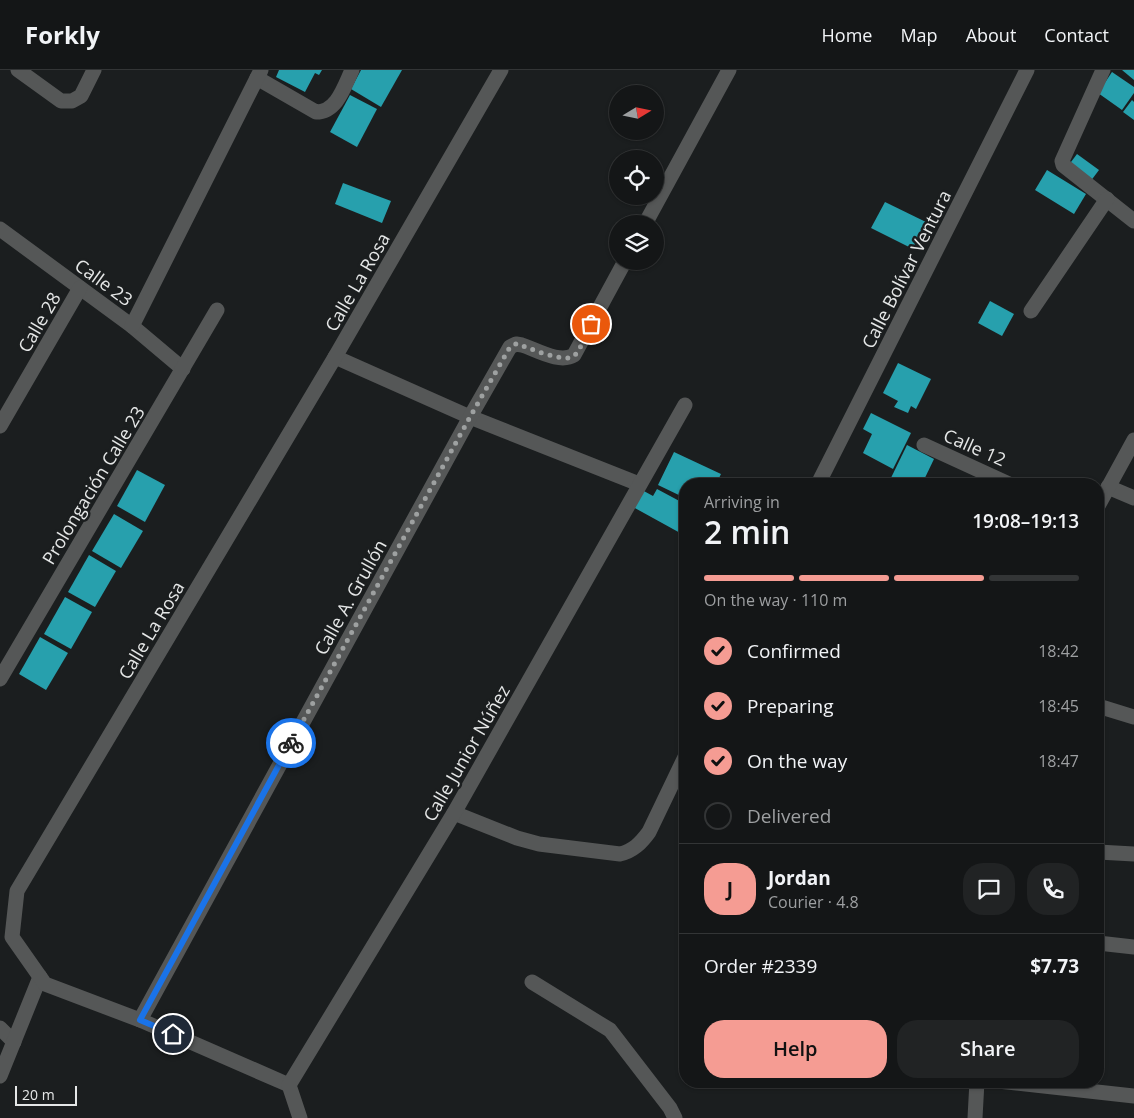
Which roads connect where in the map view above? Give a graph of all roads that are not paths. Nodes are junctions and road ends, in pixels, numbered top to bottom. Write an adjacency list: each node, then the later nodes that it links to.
1 (18, 70): 2 (street)
2 (94, 70)
3 (352, 70): 8 (street)
4 (501, 70): 18 (street, Calle La Rosa)
5 (729, 70): 10 (street)
6 (1027, 70): 25 (street, Calle Bolívar Ventura)
7 (1103, 70): 9 (street)
8 (259, 74): 17 (street)
9 (1108, 199): 11 (street); 16 (street)
10 (651, 215)
11 (1134, 221)
12 (0, 229): 14 (street, Calle 23)
13 (620, 270): 21 (street, Calle A. Grullón)
14 (80, 288): 17 (street, Calle 23); 22 (street, Calle 28)
15 (217, 310): 19 (street, Prolongación Calle 23)
16 (1030, 311)
17 (132, 326): 19 (street, Calle 23)
18 (335, 357): 21 (street); 40 (street, Calle La Rosa)
19 (183, 369): 31 (street, Prolongación Calle 23)
20 (685, 405): 27 (street, Calle Junior Núñez)
21 (470, 417): 27 (street); 42 (street, Calle A. Grullón)
22 (0, 426)
23 (1134, 440): 28 (street)
24 (924, 445): 26 (street, Calle 12)
25 (821, 478)
26 (996, 478)
27 (639, 484): 35 (street, Calle Junior Núñez)
28 (1108, 487): 29 (street); 30 (street)
29 (1104, 495)
30 (1134, 498)
31 (0, 679)
32 (1104, 708): 33 (street)
33 (1134, 717)
34 (679, 770): 35 (street)
35 (454, 813): 46 (street, Calle Junior Núñez)
36 (1104, 852): 37 (street)
37 (1134, 854)
38 (1104, 943): 39 (street)
39 (1134, 947)
40 (40, 977): 42 (street, Calle La Rosa); 44 (street)
41 (532, 982): 51 (street)
42 (140, 1020): 46 (street, Calle La Rosa)
43 (0, 1028): 44 (street)
44 (14, 1042): 45 (street)
45 (0, 1076)
46 (289, 1085): 50 (street)
47 (976, 1088): 52 (street)
48 (1061, 1088): 49 (street)
49 (1134, 1096)
50 (300, 1118)
51 (674, 1118)
52 (974, 1118)

